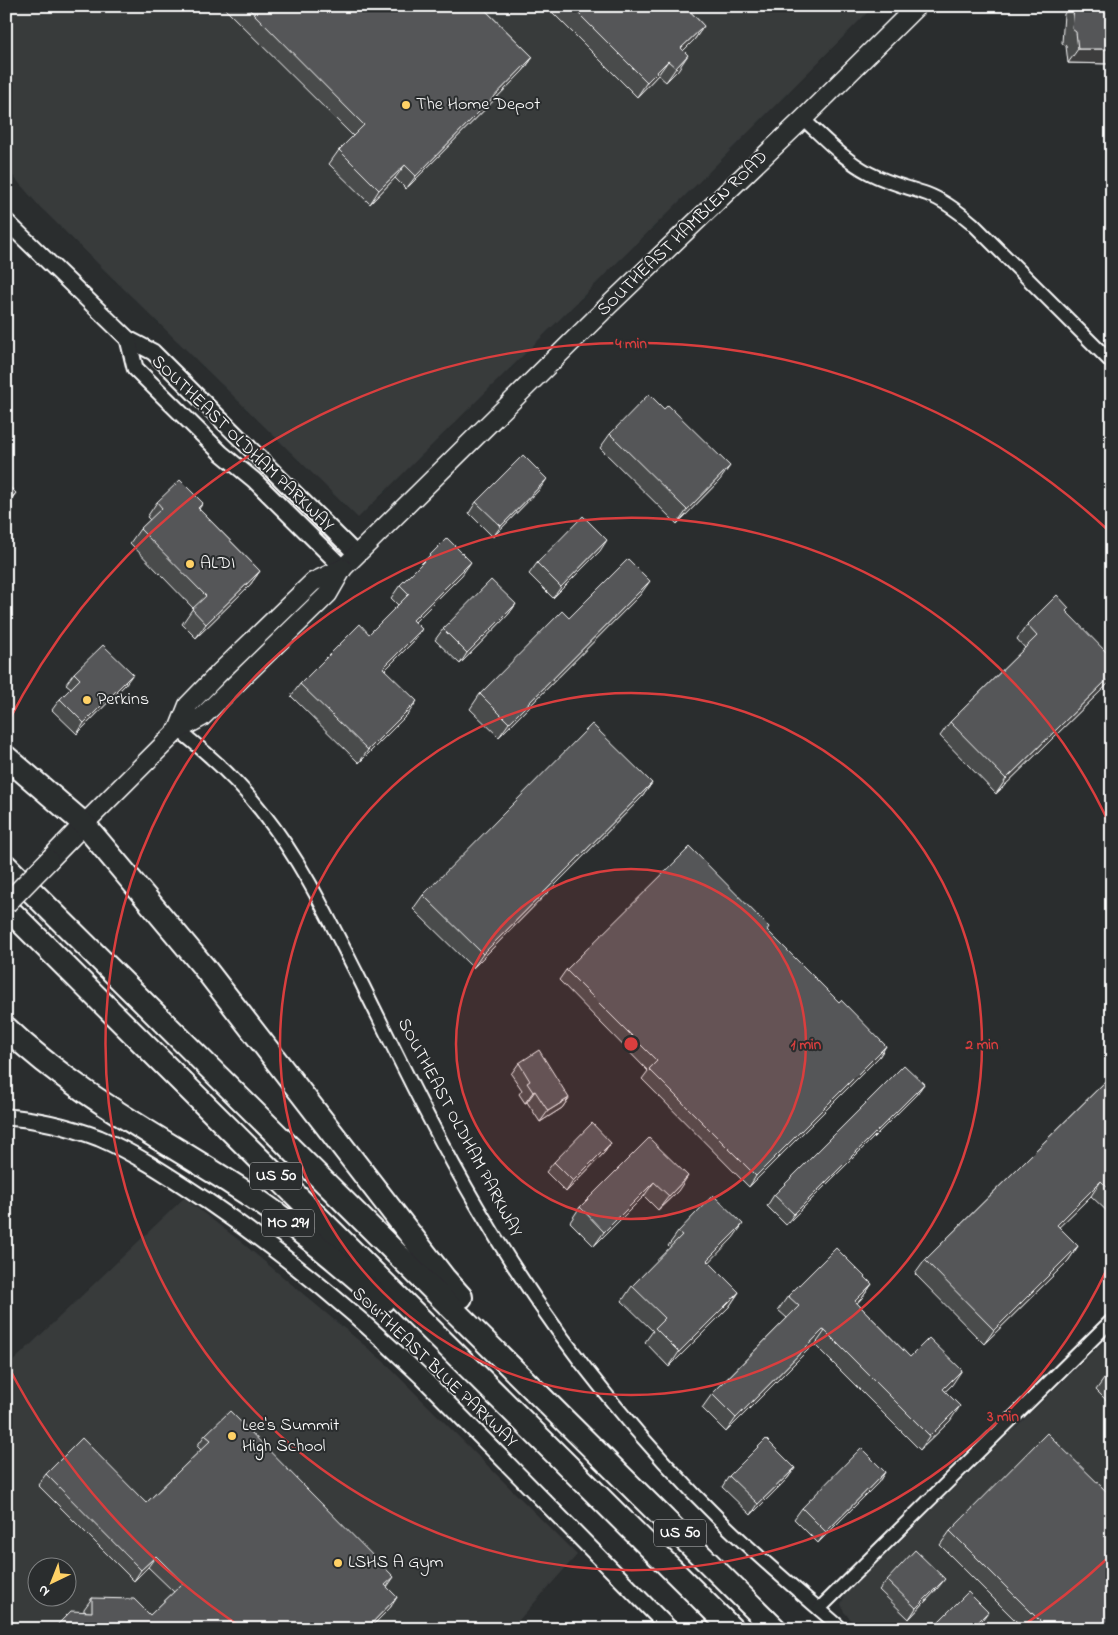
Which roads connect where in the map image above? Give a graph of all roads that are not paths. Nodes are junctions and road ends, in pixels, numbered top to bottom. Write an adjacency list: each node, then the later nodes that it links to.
1 (917, 6): 2 (main road, SOUTHEAST HAMBLEN ROAD)
2 (803, 119): 5 (street); 6 (main road, SOUTHEAST HAMBLEN ROAD)
3 (6, 221): 4 (street, SOUTHEAST OLDHAM PARKWAY)
4 (128, 339): 6 (street, SOUTHEAST OLDHAM PARKWAY); 7 (street, SOUTHEAST OLDHAM PARKWAY)
5 (1112, 364)
6 (357, 555): 7 (main road, SOUTHEAST HAMBLEN ROAD)
7 (343, 568): 8 (main road, SOUTHEAST HAMBLEN ROAD)
8 (178, 730): 10 (main road, SOUTHEAST HAMBLEN ROAD); 18 (street, SOUTHEAST OLDHAM PARKWAY)
9 (6, 756): 10 (highway)
10 (84, 824): 12 (main road, bridge); 16 (highway)
11 (6, 866): 16 (highway, US 50)
12 (6, 906): 17 (highway, US 50)
13 (6, 1028): 17 (highway, MO 291)
14 (6, 1117): 19 (street, SOUTHEAST BLUE PARKWAY)
15 (1112, 1320): 18 (street)
16 (584, 1438): 21 (highway, US 50)
17 (546, 1444): 20 (highway, US 50)
18 (819, 1609): 22 (street, SOUTHEAST OLDHAM PARKWAY)
19 (670, 1629)
20 (732, 1629)
21 (775, 1629)
22 (842, 1629)

